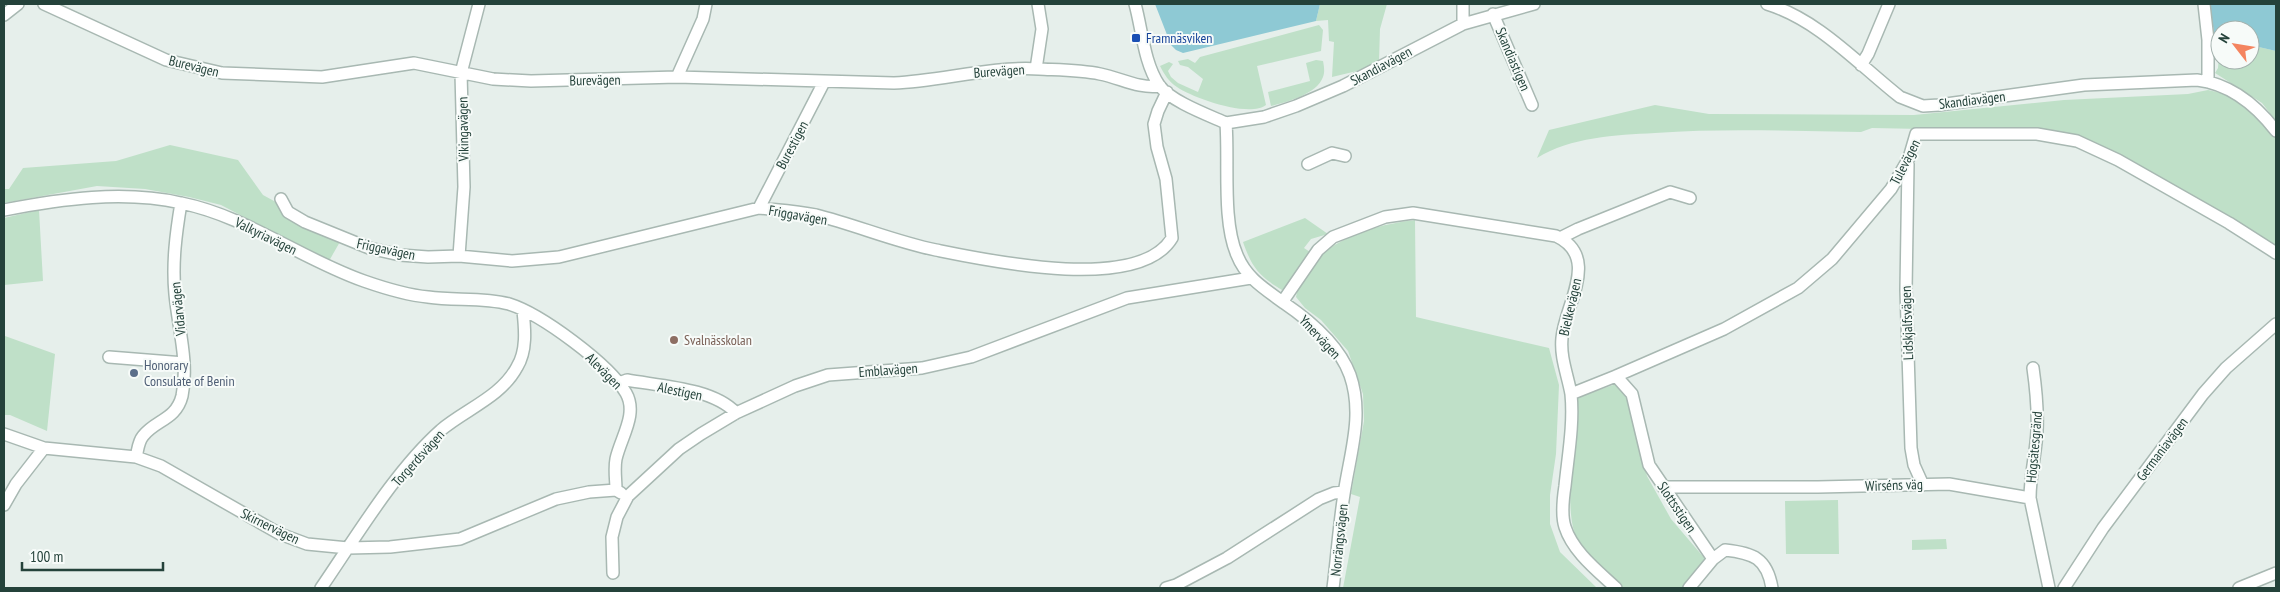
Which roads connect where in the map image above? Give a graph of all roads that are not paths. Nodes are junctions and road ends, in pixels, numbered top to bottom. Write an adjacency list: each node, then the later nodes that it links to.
1 (18, 4): 13 (street)
2 (44, 4): 17 (street, Burevägen)
3 (479, 4): 17 (street, Vikingavägen)
4 (706, 4): 18 (street)
5 (1038, 4): 16 (street)
6 (1135, 4): 21 (street)
7 (1463, 4): 14 (street)
8 (1534, 4): 12 (street, Skandiavägen)
9 (1766, 4): 15 (street, Skandiavägen)
10 (1889, 4): 15 (street)
11 (2204, 4): 20 (street)
12 (1493, 14): 14 (street, Skandiavägen); 22 (street, Skandiastigen)
13 (4, 16)
14 (1463, 24): 23 (street, Skandiavägen)
15 (1861, 65): 20 (street, Skandiavägen)
16 (1036, 69): 19 (street, Burevägen); 21 (street, Burevägen)
17 (462, 73): 18 (street, Burevägen); 37 (street, Vikingavägen)
18 (677, 77): 19 (street, Burevägen)
19 (824, 82): 33 (street, Burestigen)
20 (2208, 82): 24 (street, Skandiavägen)
21 (1163, 89): 23 (street); 33 (street, Friggavägen)
22 (1532, 105)
23 (1226, 124): 38 (street, Ymervägen)
24 (2276, 131)
25 (1345, 156): 27 (street)
26 (1908, 158): 36 (street, Tulevägen); 45 (street, Tulevägen); 52 (street, Lidskjalfsvägen)
27 (1308, 164)
28 (1683, 186): 29 (street)
29 (1670, 192): 31 (street); 35 (street)
30 (281, 198): 37 (street, Friggavägen)
31 (1690, 198)
32 (181, 203): 34 (street, Valkyriavägen); 40 (street, Valkyriavägen); 43 (street, Vidarvägen)
33 (759, 208): 37 (street, Friggavägen)
34 (4, 210)
35 (1560, 238): 39 (street); 47 (street, Bielkevägen)
36 (2276, 253)
37 (459, 256)
38 (1251, 278): 39 (street, Ymervägen); 48 (street, Emblavägen)
39 (1282, 301): 55 (street, Ymervägen)
40 (523, 311): 46 (street, Alevägen); 59 (street, Torgerdsvägen)
41 (2276, 324): 71 (street, Germaniavägen)
42 (109, 357): 43 (street)
43 (184, 363): 51 (street, Vidarvägen)
44 (2033, 368): 57 (street, Högsätesgränd)
45 (1616, 376): 47 (street, Tulevägen); 53 (street, Slottsstigen)
46 (619, 383): 48 (street, Alestigen); 54 (street, Alevägen)
47 (1570, 394): 67 (street, Bielkevägen)
48 (736, 413): 56 (street, Emblavägen)
49 (4, 434): 50 (street, Skirnervägen)
50 (44, 448): 51 (street, Skirnervägen); 58 (street)
51 (136, 457): 59 (street, Skirnervägen)
52 (1922, 484): 53 (street, Wirséns väg); 57 (street, Wirséns väg)
53 (1663, 487): 60 (street, Slottsstigen)
54 (616, 490): 56 (street); 59 (street, Skirnervägen)
55 (1344, 492): 65 (street); 66 (street, Norrängsvägen)
56 (628, 496): 61 (street, Emblavägen)
57 (2030, 498): 70 (street)
58 (4, 505)
59 (348, 548): 64 (street, Torgerdsvägen)
60 (1713, 559): 68 (street); 69 (street)
61 (613, 573)
62 (2276, 573): 63 (street)
63 (2262, 584): 72 (street)
64 (321, 588)
65 (1166, 588)
66 (1333, 588)
67 (1616, 588)
68 (1690, 588)
69 (1772, 588)
70 (2049, 588)
71 (2064, 588)
72 (2239, 588)

